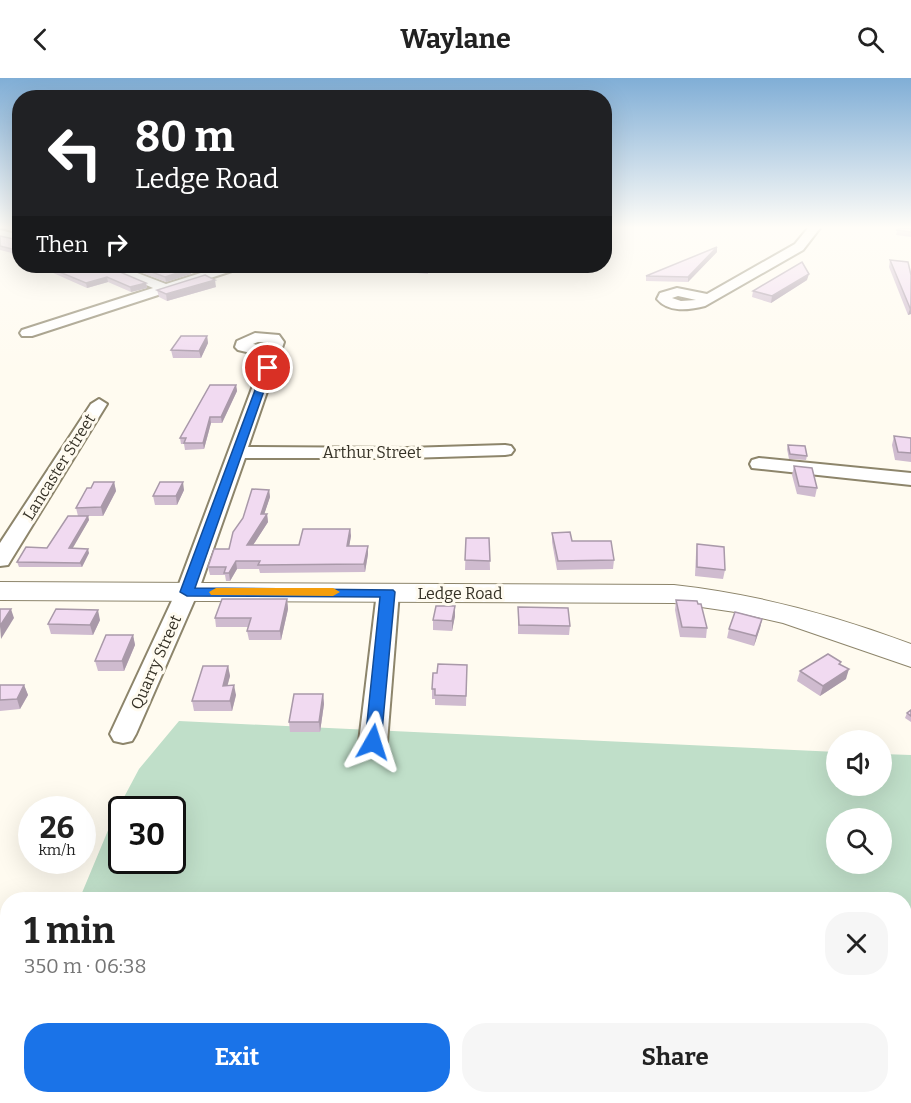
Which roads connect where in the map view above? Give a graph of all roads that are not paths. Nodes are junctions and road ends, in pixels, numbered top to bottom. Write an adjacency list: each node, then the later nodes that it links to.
1 (134, 276): 4 (street)
2 (200, 276): 4 (street)
3 (748, 276): 5 (street)
4 (162, 287): 6 (street)
5 (709, 298)
6 (27, 333)
7 (273, 353): 10 (street, Quarry Street)
8 (99, 404): 13 (street, Lancaster Street)
9 (505, 450): 10 (street, Arthur Street)
10 (239, 452): 15 (street, Quarry Street)
11 (759, 464): 12 (street)
12 (911, 479)
13 (0, 560)
14 (0, 591): 15 (street, Ledge Road)
15 (187, 592): 16 (street, Ledge Road); 18 (street, Quarry Street)
16 (388, 592): 17 (street, Ledge Road); 19 (street)
17 (911, 656)
18 (123, 734)
19 (373, 742)

